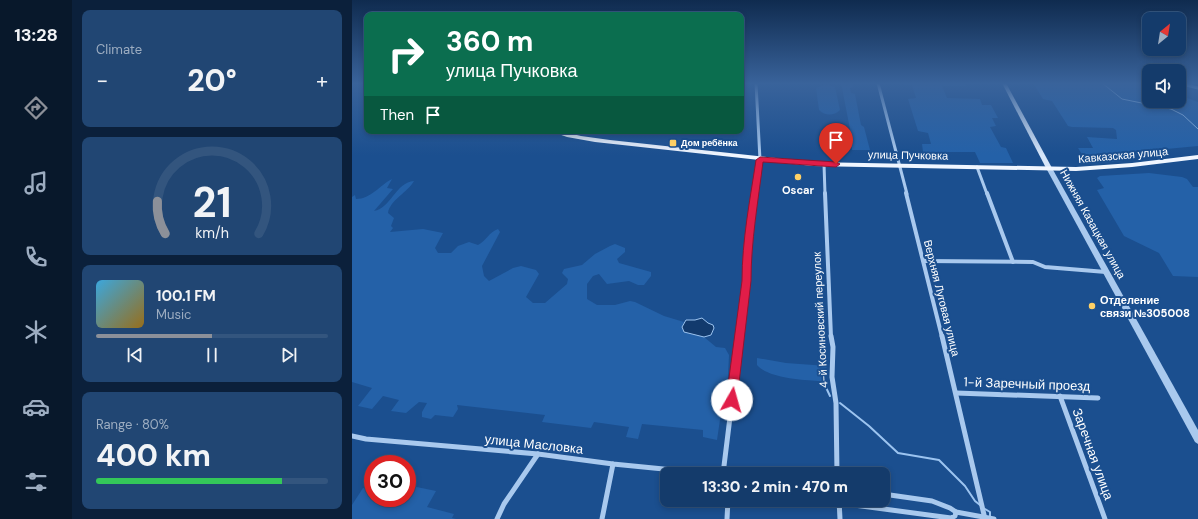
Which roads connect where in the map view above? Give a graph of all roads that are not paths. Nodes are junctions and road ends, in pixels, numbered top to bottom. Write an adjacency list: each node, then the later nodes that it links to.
1 (757, 107): 6 (street)
2 (885, 107): 8 (street, Верхняя Луговая улица)
3 (1017, 107): 10 (main road, Нижняя Казацкая улица)
4 (569, 134): 6 (main road, улица Пучковка)
5 (1198, 157): 10 (main road, Кавказская улица)
6 (760, 160): 7 (main road, улица Пучковка); 21 (street)
7 (824, 164): 8 (main road, улица Пучковка); 22 (street, 4-й Косиновский переулок)
8 (900, 166): 9 (main road, улица Пучковка); 11 (street, Верхняя Луговая улица)
9 (977, 167): 10 (main road, улица Пучковка); 12 (street)
10 (1049, 168): 13 (street, Нижняя Казацкая улица)
11 (924, 261): 12 (street); 14 (street, Верхняя Луговая улица)
12 (1013, 262): 13 (street)
13 (1106, 272): 18 (street, Нижняя Казацкая улица)
14 (956, 393): 15 (street, 1-й Заречный проезд); 29 (street, Верхняя Луговая улица)
15 (1060, 396): 16 (street, 1-й Заречный проезд); 35 (street, Заречная улица)
16 (1098, 398)
17 (352, 436): 19 (street, улица Масловка)
18 (1198, 439)
19 (538, 454): 20 (street, улица Масловка); 30 (street)
20 (613, 464): 23 (street, улица Масловка); 31 (street)
21 (724, 467)
22 (837, 467)
23 (660, 469)
24 (890, 495): 28 (street)
25 (728, 507): 32 (street)
26 (839, 507): 33 (street)
27 (874, 507): 28 (street)
28 (956, 512): 29 (street)
29 (985, 518): 34 (street)
30 (496, 519)
31 (602, 519)
32 (727, 519)
33 (840, 519)
34 (994, 519)
35 (1105, 519)

